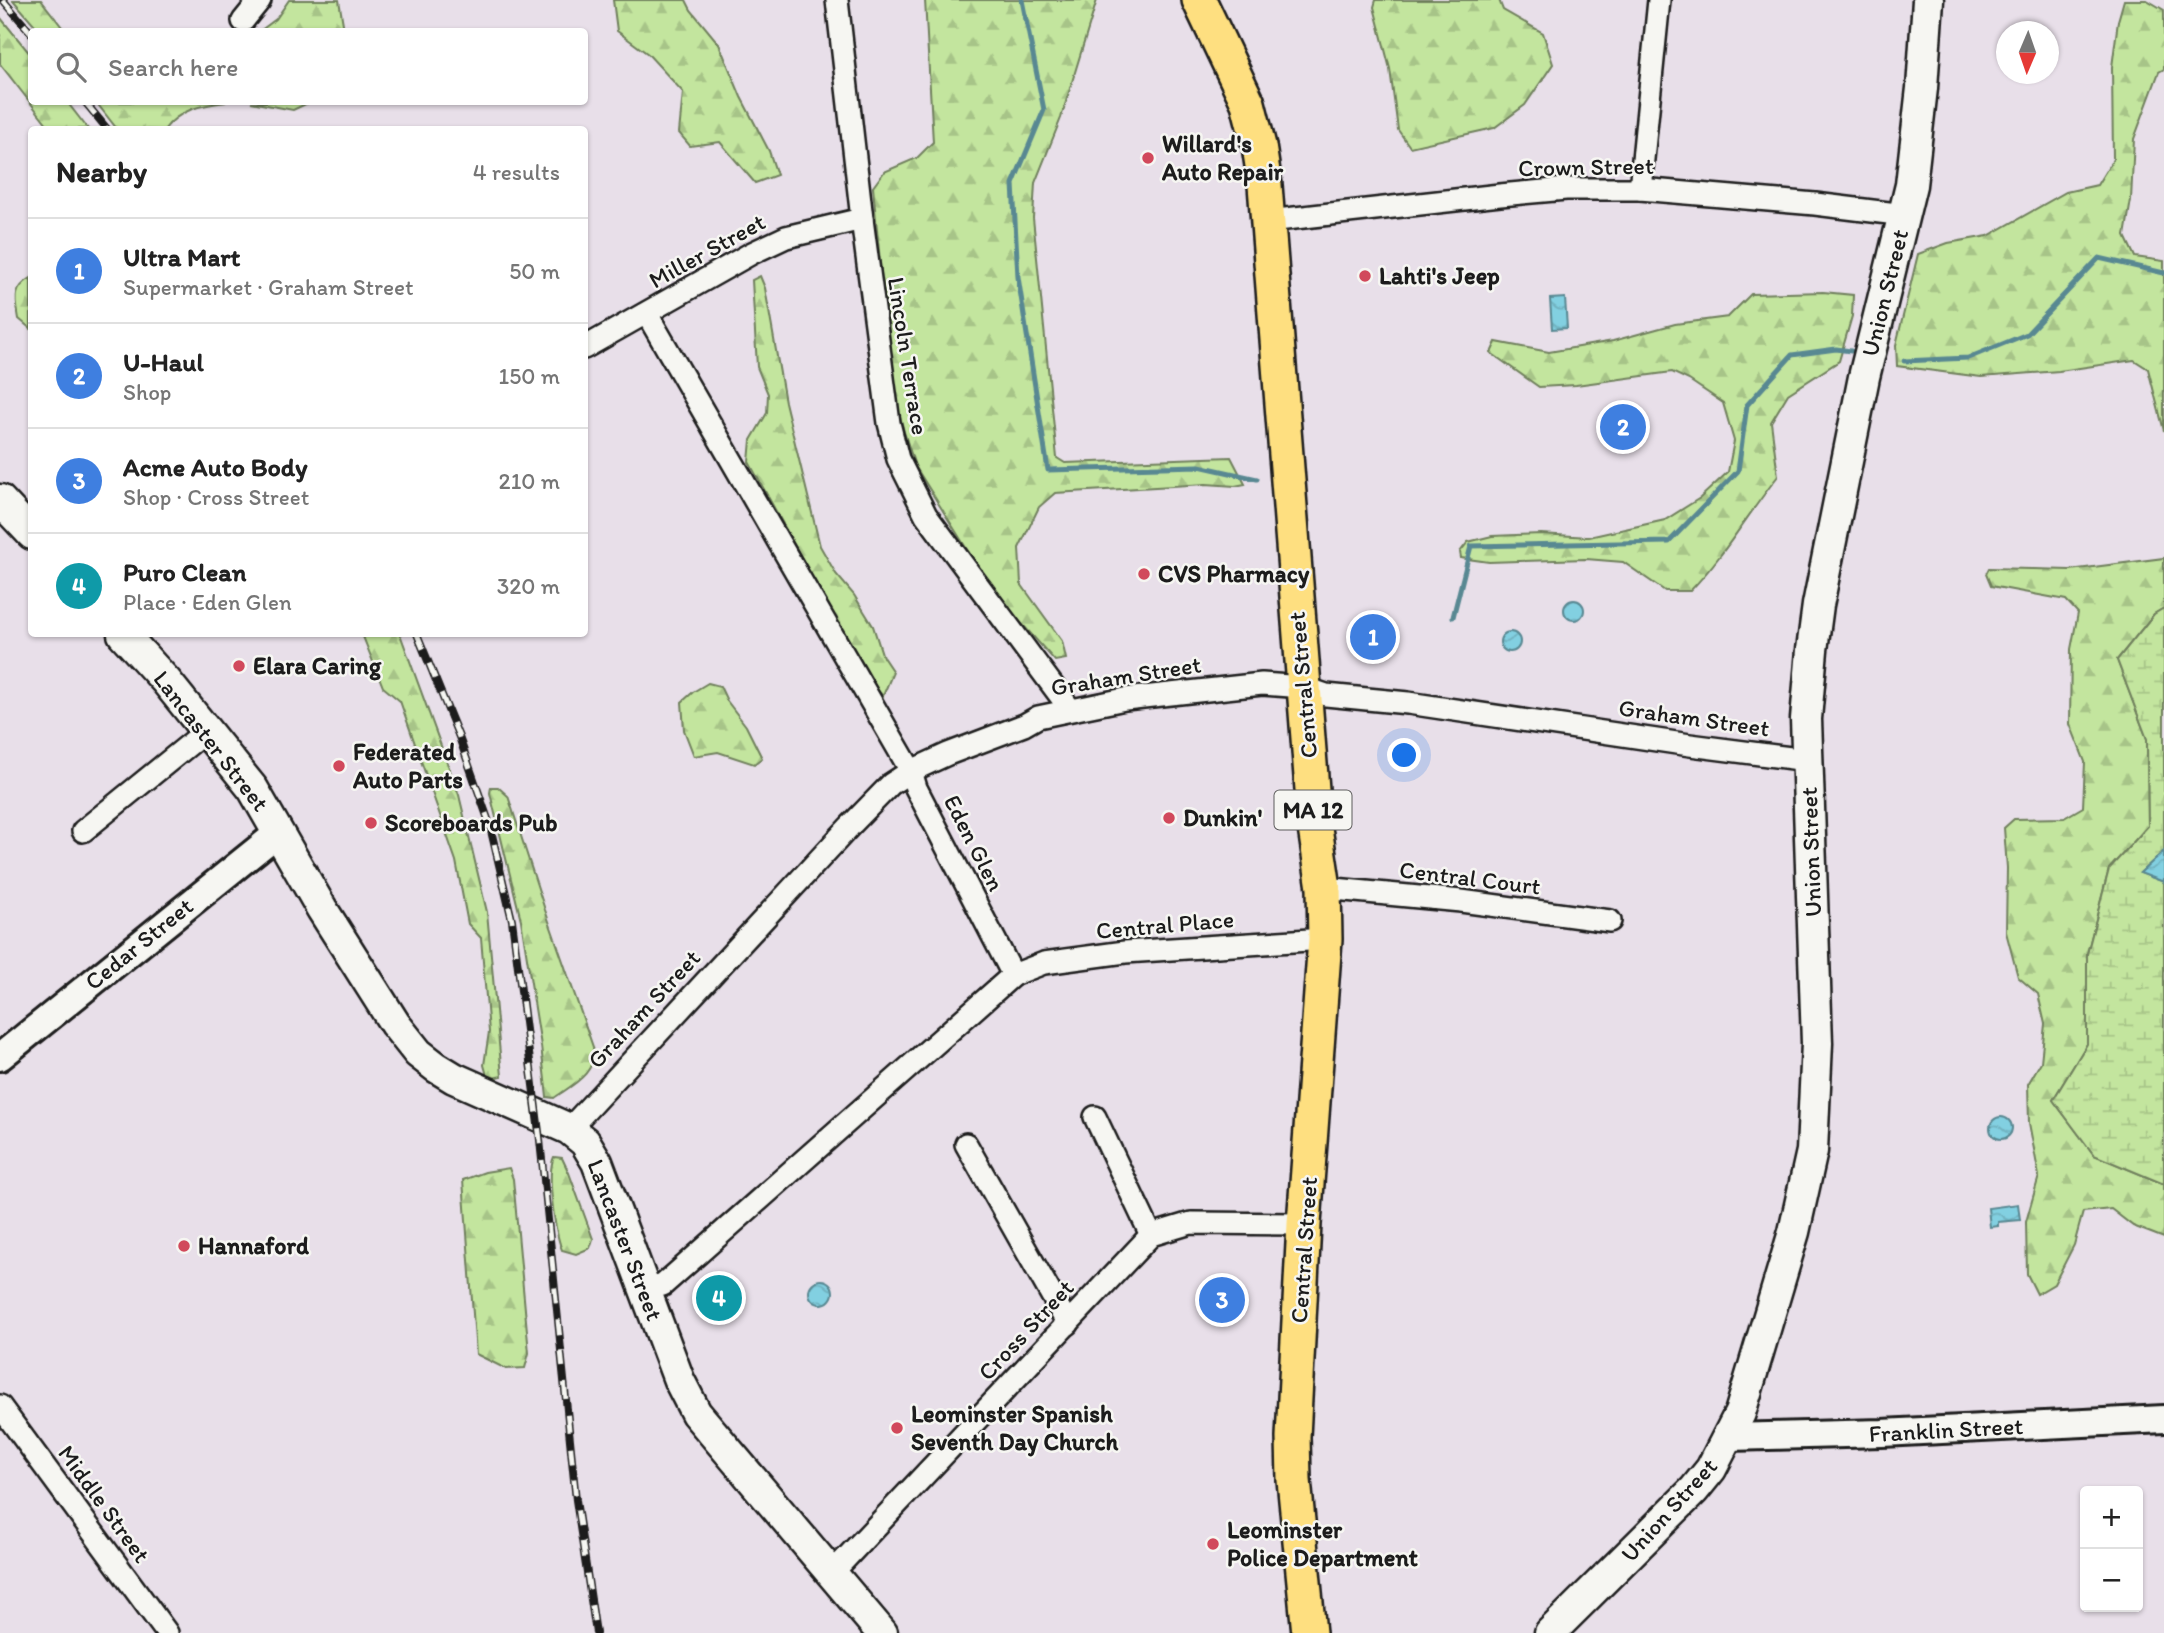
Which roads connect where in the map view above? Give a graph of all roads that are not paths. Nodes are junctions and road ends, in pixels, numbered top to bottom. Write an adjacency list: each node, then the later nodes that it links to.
1 (260, 0): 6 (street)
2 (837, 0): 9 (street, Lincoln Terrace)
3 (1199, 0): 10 (main road, Central Street / MA 12)
4 (1659, 0): 7 (street)
5 (1928, 0): 8 (main road, Union Street)
6 (243, 22)
7 (1640, 189): 8 (street, Crown Street); 10 (street, Crown Street)
8 (1905, 215): 19 (main road, Union Street)
9 (862, 219): 11 (street, Miller Street); 17 (street, Lincoln Terrace)
10 (1268, 221): 16 (main road, Central Street / MA 12)
11 (647, 314): 12 (street, Miller Street); 20 (street, Eden Glen)
12 (588, 346)
13 (0, 500): 14 (main road)
14 (28, 530)
15 (126, 637): 18 (main road, Lancaster Street)
16 (1303, 687): 17 (street, Graham Street); 19 (street, Graham Street); 23 (main road, Central Street / MA 12)
17 (1070, 709): 20 (street, Graham Street)
18 (206, 731): 21 (street); 22 (main road, Lancaster Street)
19 (1807, 760): 37 (main road, Union Street)
20 (911, 771): 26 (street, Eden Glen); 29 (street, Graham Street)
21 (83, 831)
22 (279, 832): 27 (street, Cedar Street); 29 (main road, Lancaster Street)
23 (1324, 888): 24 (street, Central Court); 25 (main road, Central Street / MA 12)
24 (1609, 921)
25 (1325, 939): 26 (street, Central Place); 31 (main road, Central Street / MA 12)
26 (1013, 975): 33 (street)
27 (0, 1057)
28 (1095, 1117): 32 (street)
29 (569, 1129): 33 (main road, Lancaster Street)
30 (966, 1144): 34 (street)
31 (1304, 1224): 32 (street); 41 (main road, Central Street / MA 12)
32 (1151, 1235): 34 (street, Cross Street)
33 (645, 1290): 38 (main road, Lancaster Street)
34 (1068, 1324): 38 (street, Cross Street)
35 (3, 1419): 39 (street, Middle Street)
36 (2164, 1419): 37 (street, Franklin Street)
37 (1729, 1437): 42 (main road, Union Street)
38 (832, 1573): 40 (main road, Lancaster Street)
39 (167, 1633)
40 (882, 1633)
41 (1309, 1633)
42 (1550, 1633)

